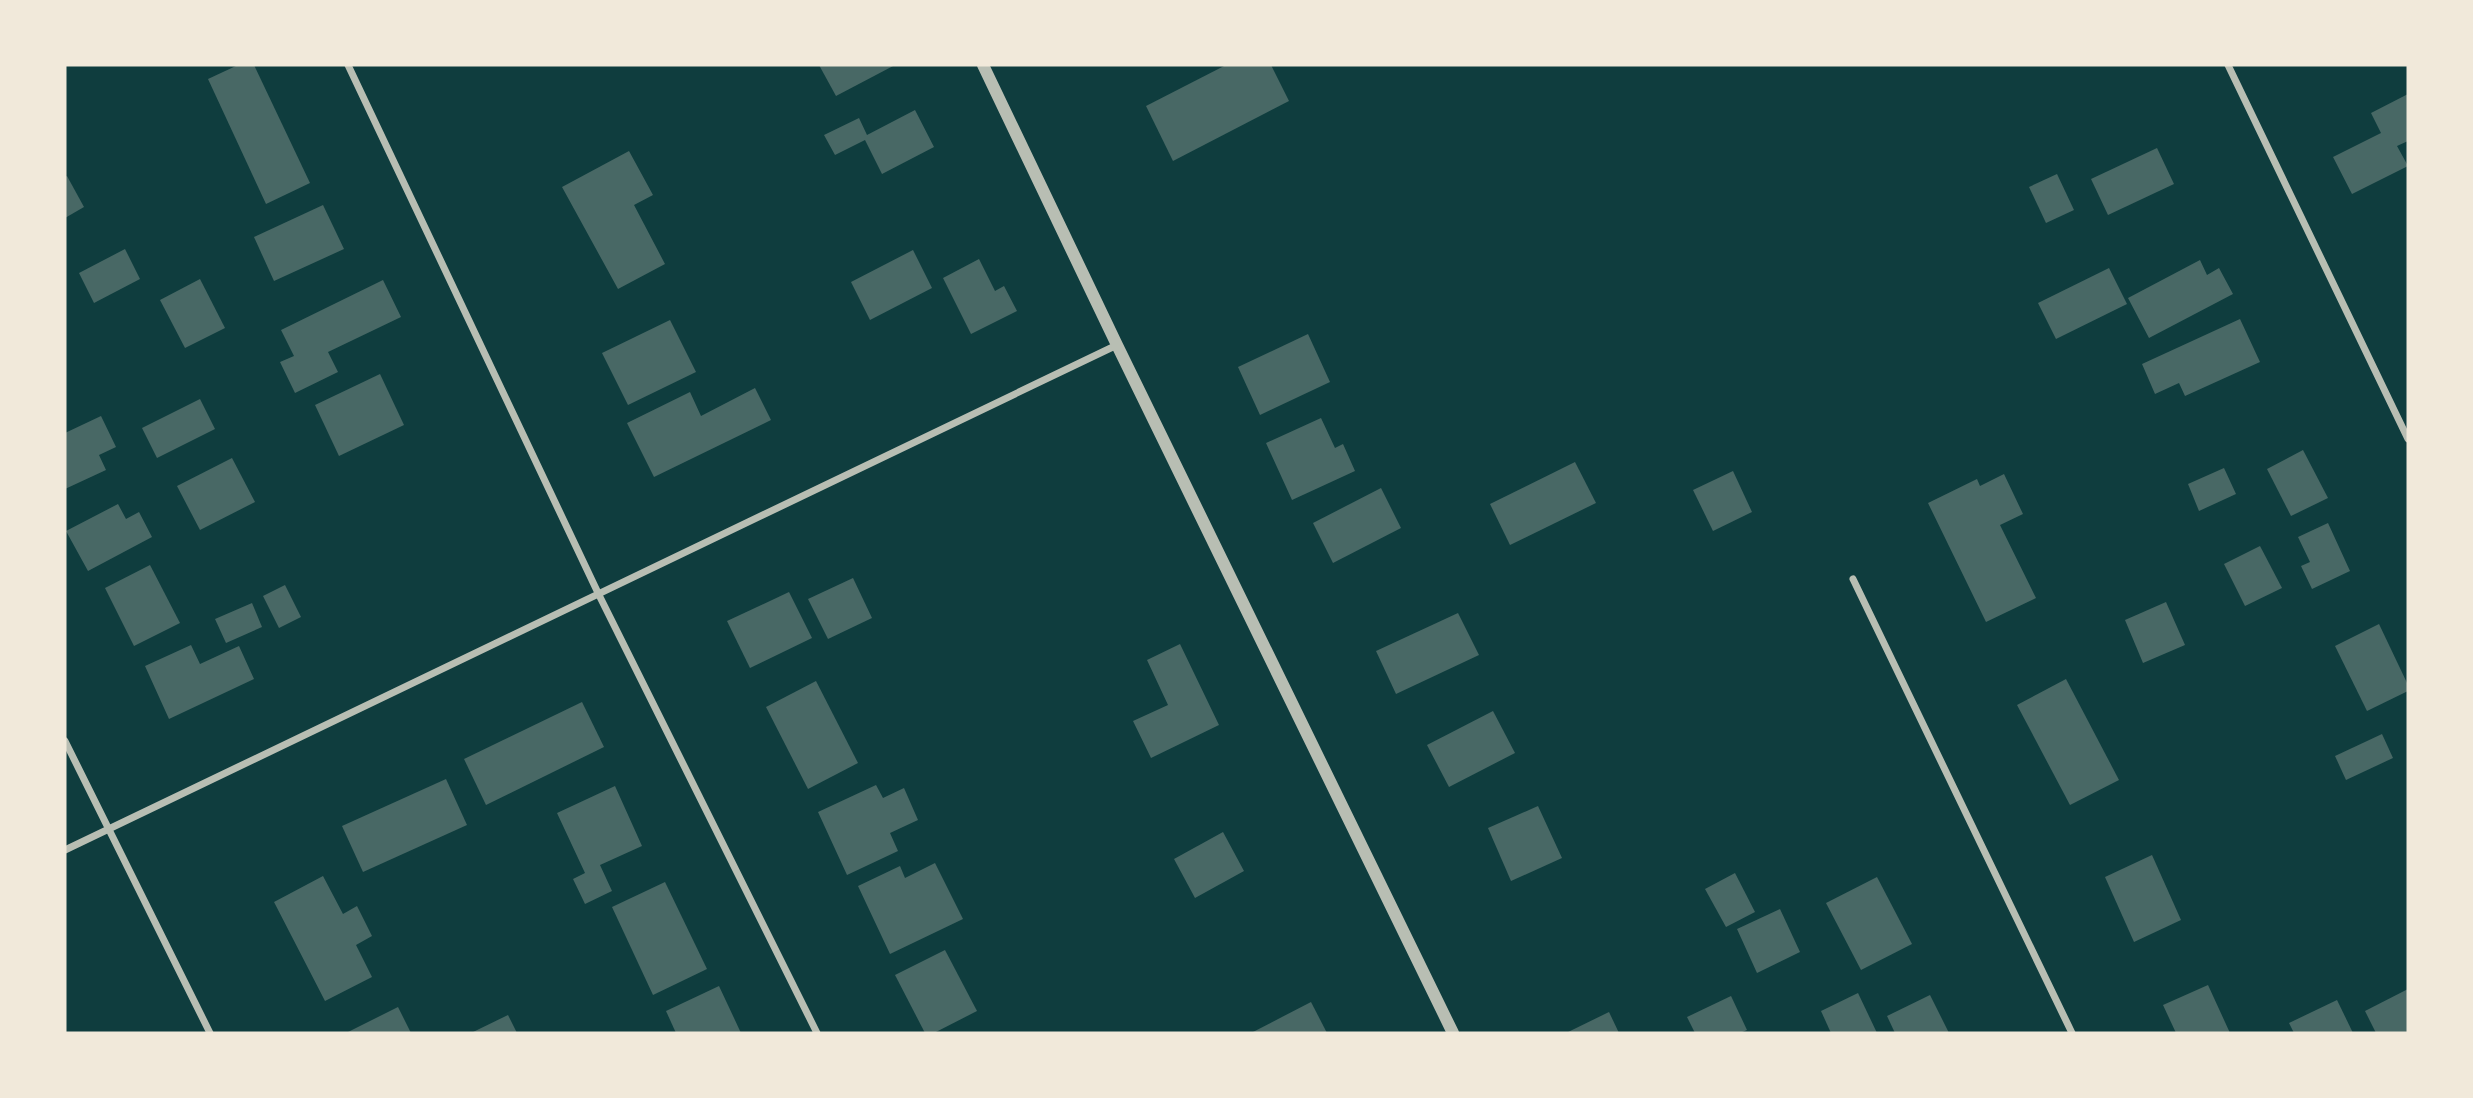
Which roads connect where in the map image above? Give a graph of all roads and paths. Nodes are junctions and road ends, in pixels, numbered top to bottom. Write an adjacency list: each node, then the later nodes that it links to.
1 (348, 65): 7 (street)
2 (983, 65): 4 (street)
3 (2228, 65): 5 (street)
4 (1116, 345): 7 (street); 13 (street)
5 (2408, 439)
6 (1853, 579): 14 (street)
7 (599, 595): 9 (street); 12 (street)
8 (65, 741): 9 (street)
9 (107, 830): 10 (street); 11 (street)
10 (65, 850)
11 (211, 1033)
12 (817, 1033)
13 (1453, 1033)
14 (2072, 1033)

